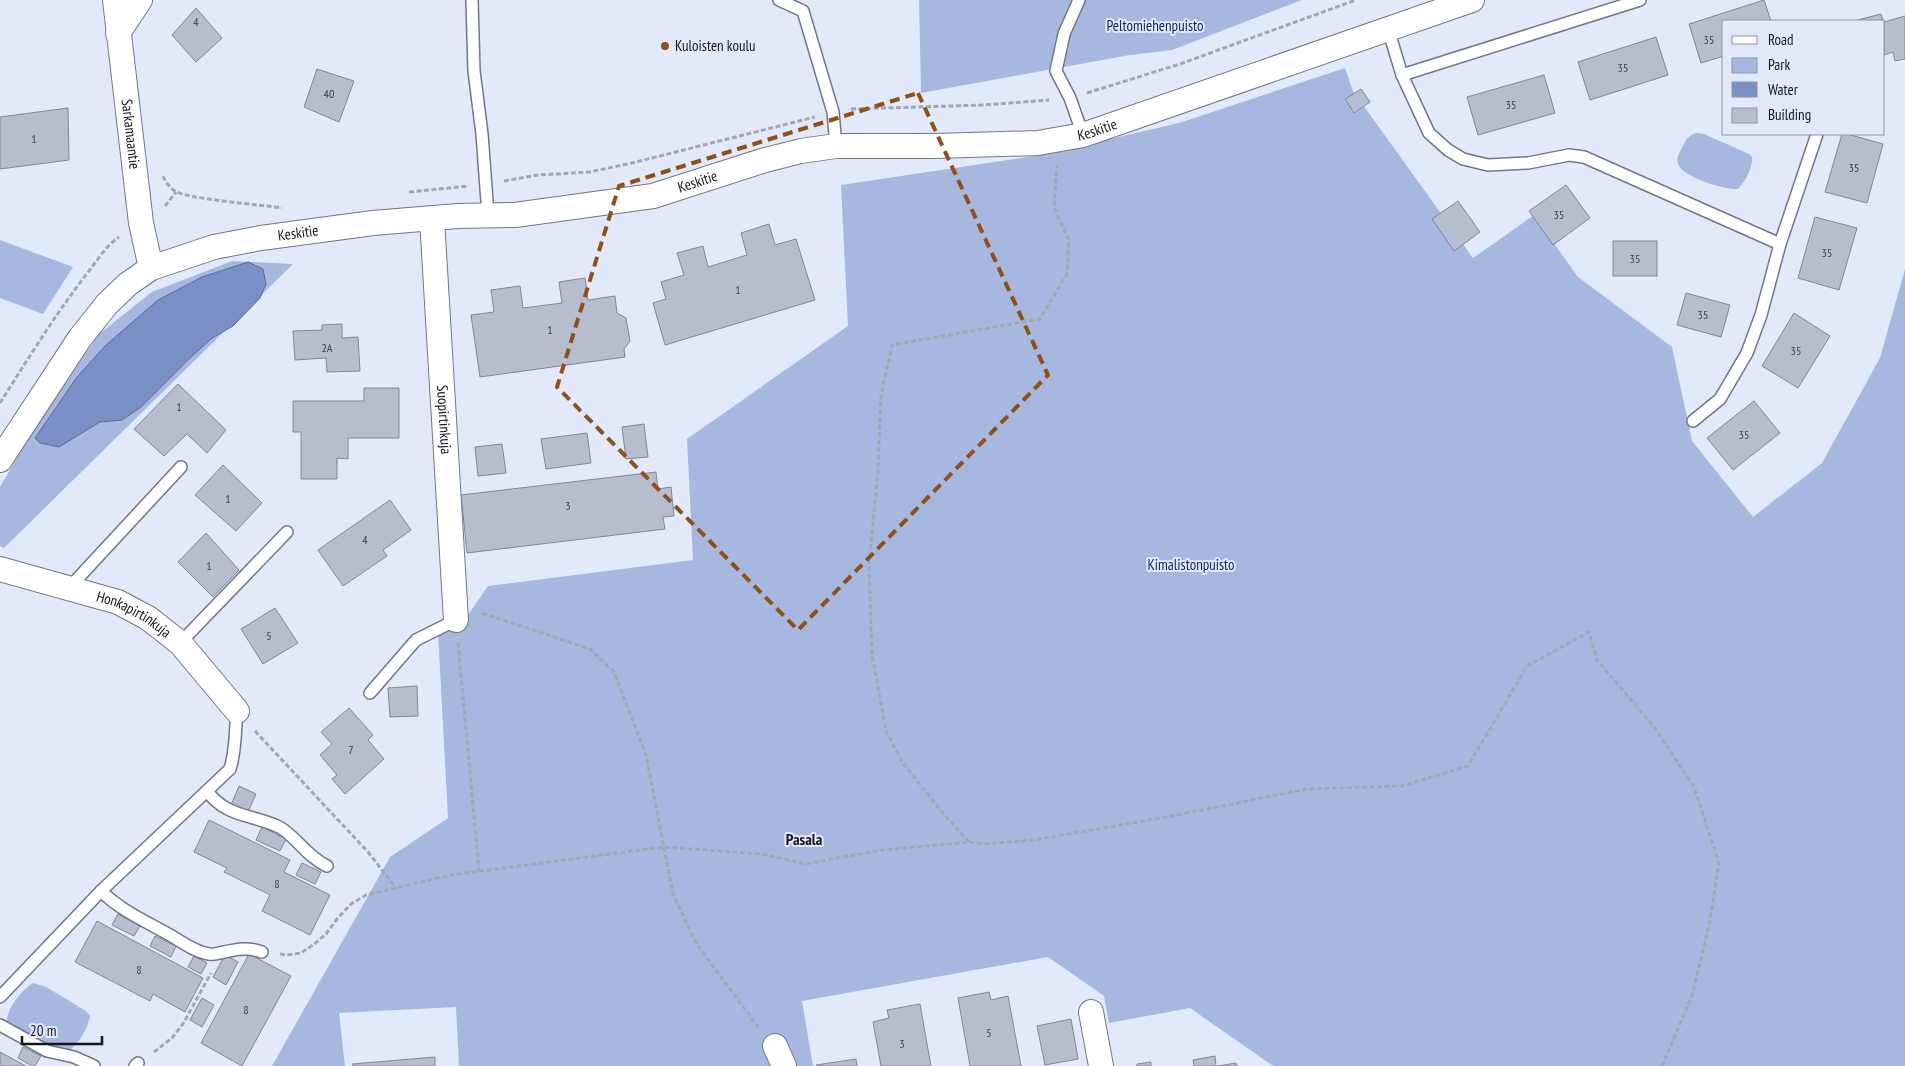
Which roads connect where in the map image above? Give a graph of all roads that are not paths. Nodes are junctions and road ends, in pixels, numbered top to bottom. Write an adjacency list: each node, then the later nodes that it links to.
1 (115, 0): 9 (street, Sarkamaantie)
2 (140, 0): 9 (street)
3 (472, 0): 14 (lane)
4 (779, 0): 13 (lane)
5 (1079, 0): 11 (lane)
6 (1472, 0): 8 (street, Keskitie)
7 (1640, 0): 10 (lane)
8 (1388, 29): 10 (lane); 11 (street, Keskitie)
9 (118, 33): 17 (street, Sarkamaantie)
10 (1402, 75): 16 (lane)
11 (1083, 135): 13 (street, Keskitie)
12 (1817, 135): 16 (lane)
13 (836, 146): 14 (street, Keskitie)
14 (488, 215): 15 (street, Keskitie)
15 (432, 219): 17 (street, Keskitie); 24 (street, Suopirtinkuja)
16 (1780, 244): 18 (lane)
17 (151, 268): 19 (street, Keskitie)
18 (1694, 421)
19 (0, 460)
20 (182, 467): 23 (lane)
21 (287, 532): 25 (lane)
22 (0, 569): 23 (street, Honkapirtinkuja)
23 (68, 589): 25 (street, Honkapirtinkuja)
24 (455, 613): 26 (lane)
25 (180, 643): 27 (street, Honkapirtinkuja)
26 (370, 693)
27 (237, 711): 28 (lane)
28 (207, 791): 29 (lane); 30 (lane)
29 (327, 866)
30 (101, 891): 31 (lane); 32 (lane)
31 (262, 952)
32 (0, 997)
33 (1091, 1012): 36 (street)
34 (0, 1025): 35 (lane)
35 (94, 1066)
36 (1101, 1066)

